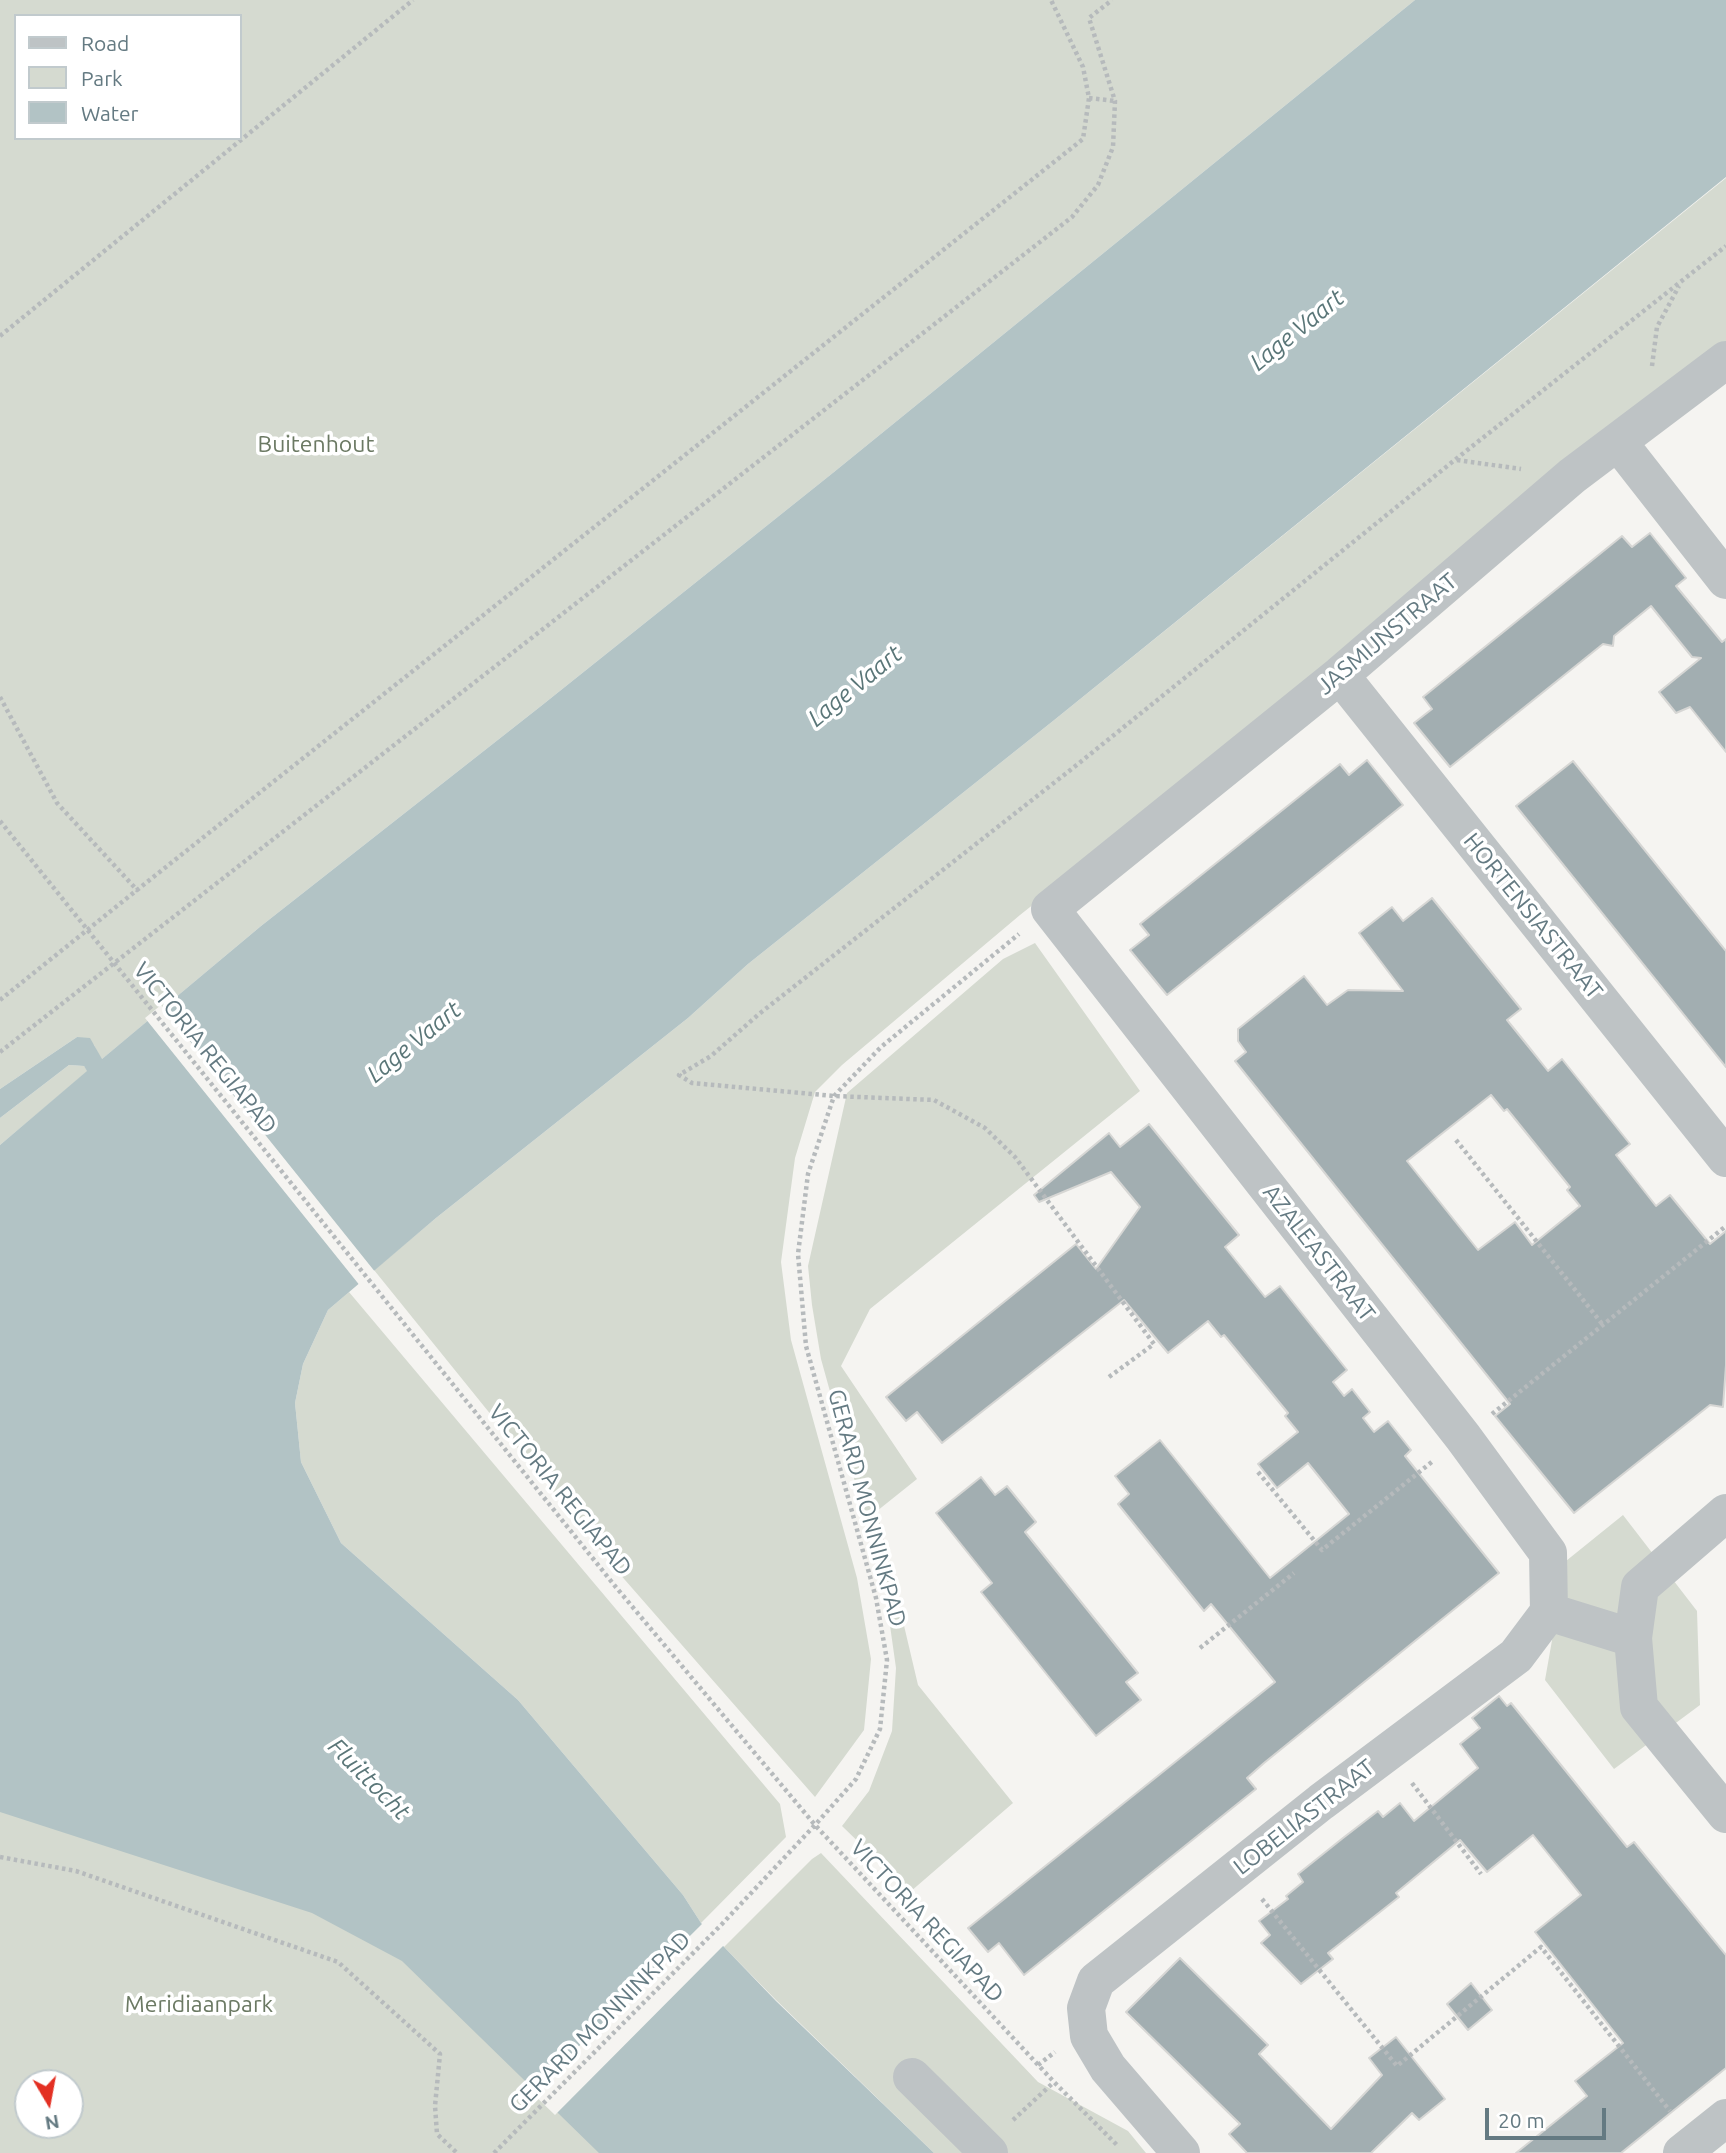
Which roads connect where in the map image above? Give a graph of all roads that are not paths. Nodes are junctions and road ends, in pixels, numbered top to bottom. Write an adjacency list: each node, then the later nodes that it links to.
1 (1726, 360): 2 (street, JASMIJNSTRAAT)
2 (1618, 442): 3 (street); 4 (street, JASMIJNSTRAAT)
3 (1726, 580)
4 (1340, 675): 5 (street, JASMIJNSTRAAT); 6 (street, HORTENSIASTRAAT)
5 (1050, 909): 8 (street, AZALEASTRAAT)
6 (1726, 1158)
7 (1726, 1513): 9 (street)
8 (1549, 1612): 9 (street); 15 (street, LOBELIASTRAAT)
9 (1633, 1638): 10 (street)
10 (1726, 1814)
11 (912, 2077): 14 (street)
12 (1726, 2118): 13 (street)
13 (1688, 2148)
14 (989, 2153)
15 (1181, 2153)

